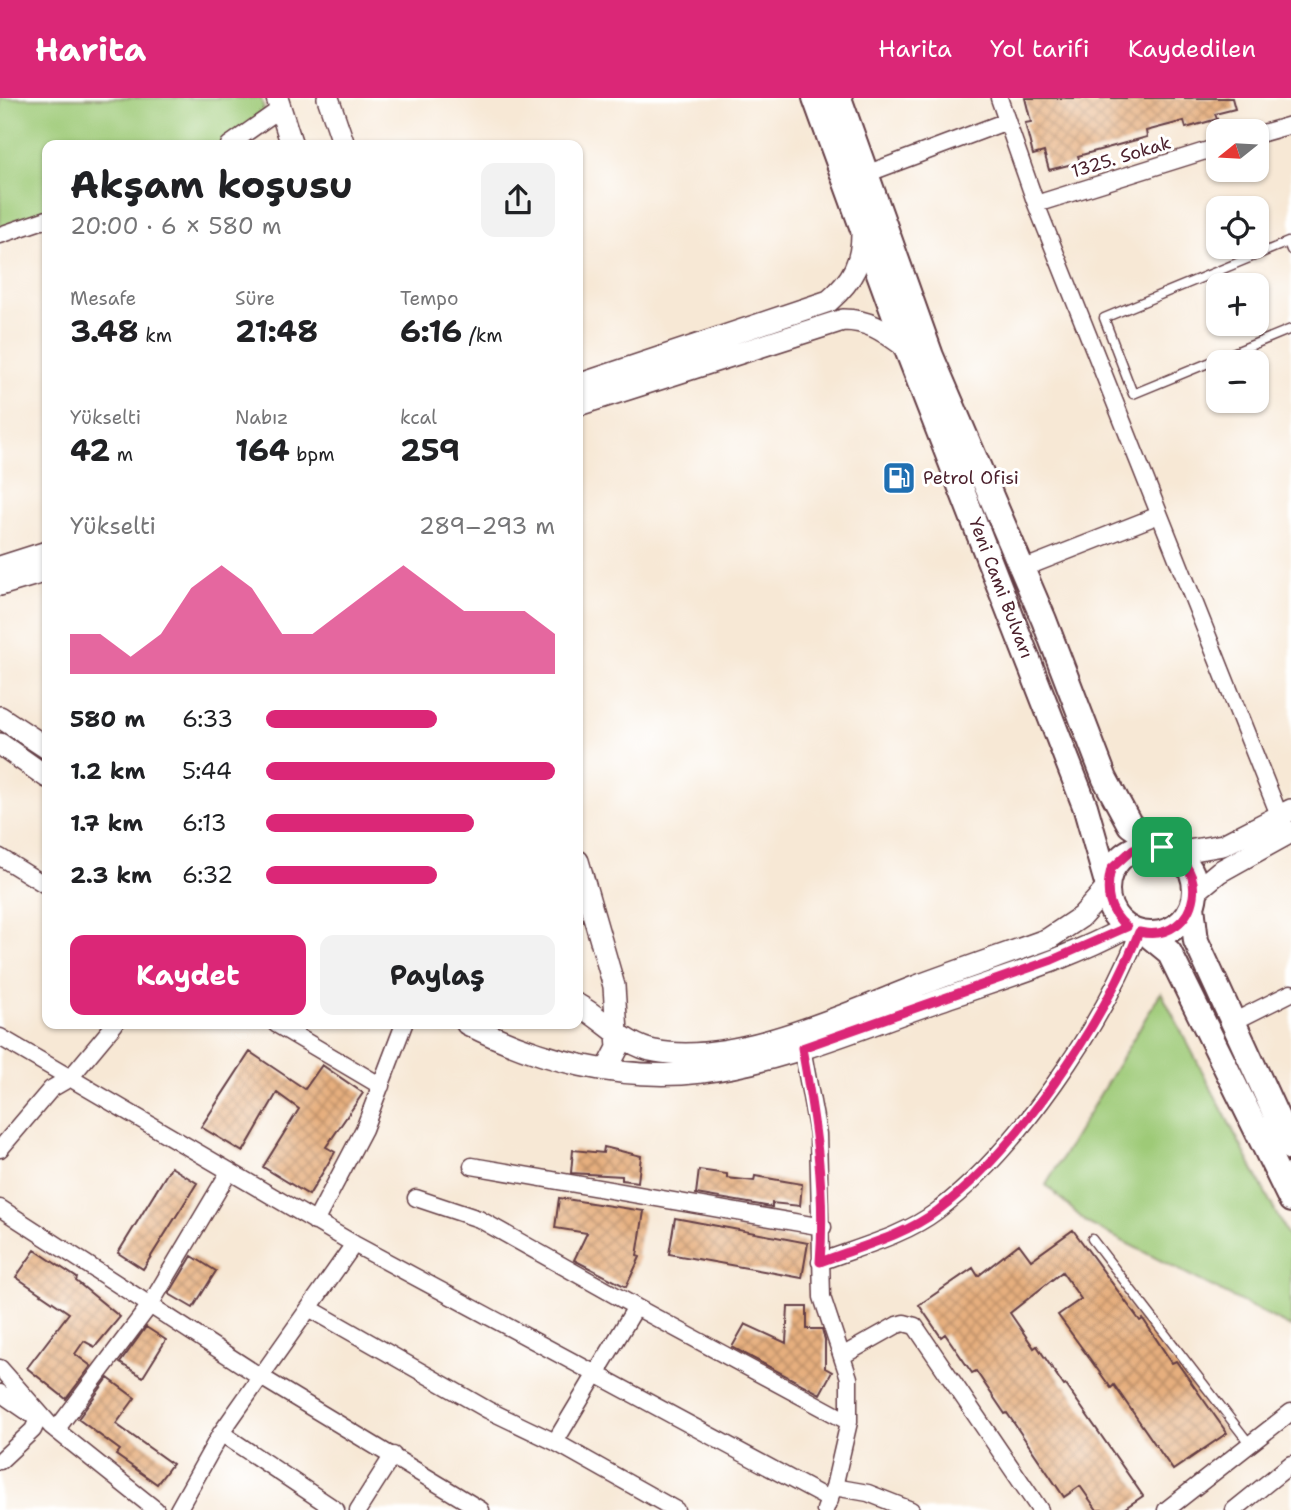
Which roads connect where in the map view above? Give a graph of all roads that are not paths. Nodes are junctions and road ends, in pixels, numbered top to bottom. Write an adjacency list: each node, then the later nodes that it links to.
1 (328, 98): 11 (street)
2 (815, 98): 16 (main road, Yeni Cami Bulvarı)
3 (839, 98): 13 (main road, Yeni Cami Bulvarı)
4 (999, 98): 6 (street)
5 (278, 104): 9 (street); 10 (street)
6 (1007, 121): 13 (street); 14 (street)
7 (1291, 125): 8 (street)
8 (1269, 131)
9 (235, 140)
10 (290, 140)
11 (342, 140)
12 (1206, 151): 14 (street, 1325. Sokak)
13 (866, 174): 28 (main road, Yeni Cami Bulvarı)
14 (1035, 204): 22 (street)
15 (42, 221): 17 (street)
16 (862, 227): 20 (main road, Yeni Cami Bulvarı); 23 (street)
17 (0, 235)
18 (1291, 250): 21 (lane)
19 (1291, 329): 21 (lane)
20 (906, 347): 24 (street); 40 (main road, Yeni Cami Bulvarı)
21 (1119, 357): 22 (lane)
22 (1100, 366): 25 (street)
23 (583, 383)
24 (583, 403)
25 (1159, 515): 28 (street); 35 (street)
26 (42, 554): 27 (street)
27 (0, 567)
28 (1022, 569): 36 (main road, Yeni Cami Bulvarı)
29 (42, 572): 30 (street)
30 (0, 585)
31 (0, 717): 33 (street)
32 (0, 744): 34 (street)
33 (42, 745)
34 (42, 773)
35 (1287, 823): 36 (street); 41 (street)
36 (1169, 850): 40 (main road); 41 (main road)
37 (0, 856): 39 (street)
38 (583, 878): 50 (street)
39 (42, 883)
40 (1107, 885): 42 (main road); 50 (street)
41 (1193, 899): 42 (main road); 45 (main road)
42 (1138, 931): 52 (street); 61 (main road); 67 (street)
43 (1291, 993): 45 (street)
44 (583, 1008): 50 (street)
45 (1231, 1023): 56 (main road)
46 (111, 1029): 54 (street)
47 (284, 1029): 55 (street)
48 (402, 1029): 55 (street)
49 (481, 1029): 53 (street)
50 (619, 1033): 53 (street)
51 (0, 1037): 54 (street)
52 (802, 1048): 53 (street); 64 (street)
53 (607, 1069)
54 (70, 1079): 57 (street); 59 (street)
55 (381, 1086): 63 (street)
56 (1291, 1148)
57 (0, 1149)
58 (472, 1167): 64 (street)
59 (229, 1172): 63 (street); 68 (street)
60 (416, 1198): 69 (street)
61 (1291, 1200)
62 (0, 1209): 68 (street)
63 (315, 1222): 66 (street)
64 (823, 1227): 67 (street)
65 (1092, 1238): 81 (lane)
66 (354, 1244): 70 (street); 73 (street)
67 (820, 1262): 71 (street)
68 (150, 1306): 74 (street); 78 (street)
69 (636, 1307): 73 (street); 77 (street)
70 (309, 1308): 74 (street); 80 (street)
71 (842, 1356): 77 (street); 93 (street)
72 (0, 1368): 78 (street)
73 (595, 1375): 80 (street); 85 (street)
74 (261, 1377): 79 (street); 82 (street)
75 (0, 1393): 83 (street)
76 (1291, 1412): 81 (street)
77 (849, 1422): 85 (street)
78 (56, 1430): 86 (street)
79 (220, 1433): 87 (street); 88 (street)
80 (555, 1442): 91 (street)
81 (1249, 1443): 94 (street)
82 (393, 1455): 89 (street); 90 (street)
83 (0, 1461)
84 (1291, 1464): 95 (street)
85 (830, 1499): 92 (street)
86 (156, 1510)
87 (178, 1510)
88 (336, 1510)
89 (358, 1510)
90 (481, 1510)
91 (676, 1510)
92 (911, 1510)
93 (1040, 1510)
94 (1166, 1510)
95 (1234, 1510)

